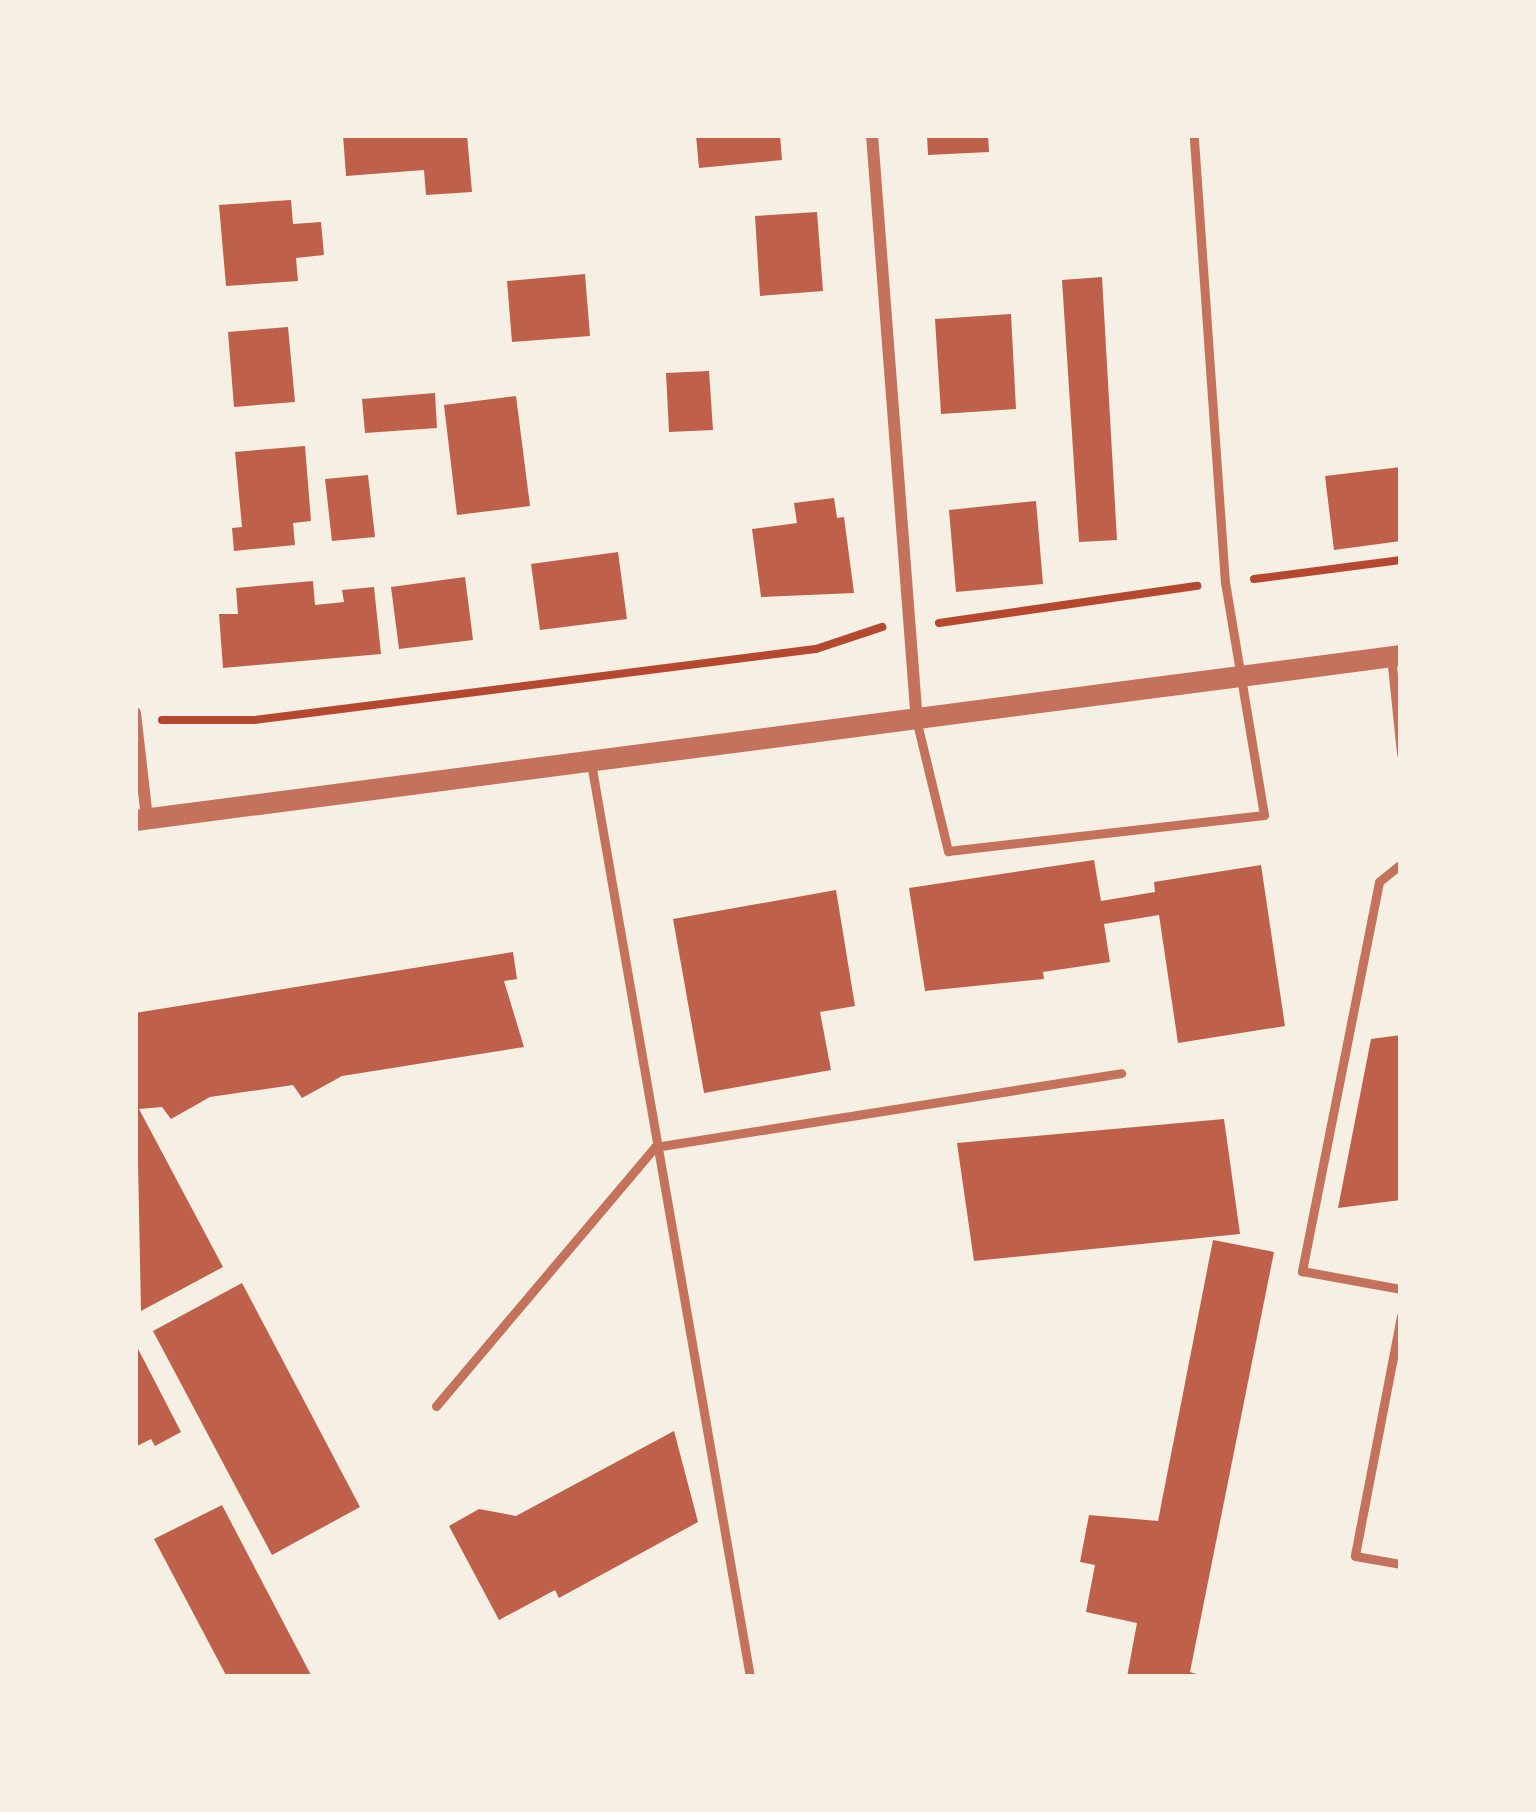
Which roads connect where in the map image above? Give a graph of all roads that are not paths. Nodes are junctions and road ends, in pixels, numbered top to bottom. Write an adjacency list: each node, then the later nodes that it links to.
1 (872, 135): 6 (street)
2 (1194, 135): 4 (lane)
3 (1396, 656): 4 (street); 7 (lane)
4 (1239, 674): 6 (street); 6 (lane)
5 (135, 713): 9 (street)
6 (917, 723): 8 (street)
7 (1401, 752)
8 (592, 763): 9 (street); 12 (lane)
9 (141, 819)
10 (1401, 864): 13 (lane)
11 (1121, 1073): 12 (lane)
12 (655, 1147): 15 (lane); 17 (lane)
13 (1401, 1289)
14 (1401, 1316): 16 (lane)
15 (436, 1406)
16 (1401, 1564)
17 (750, 1677)

